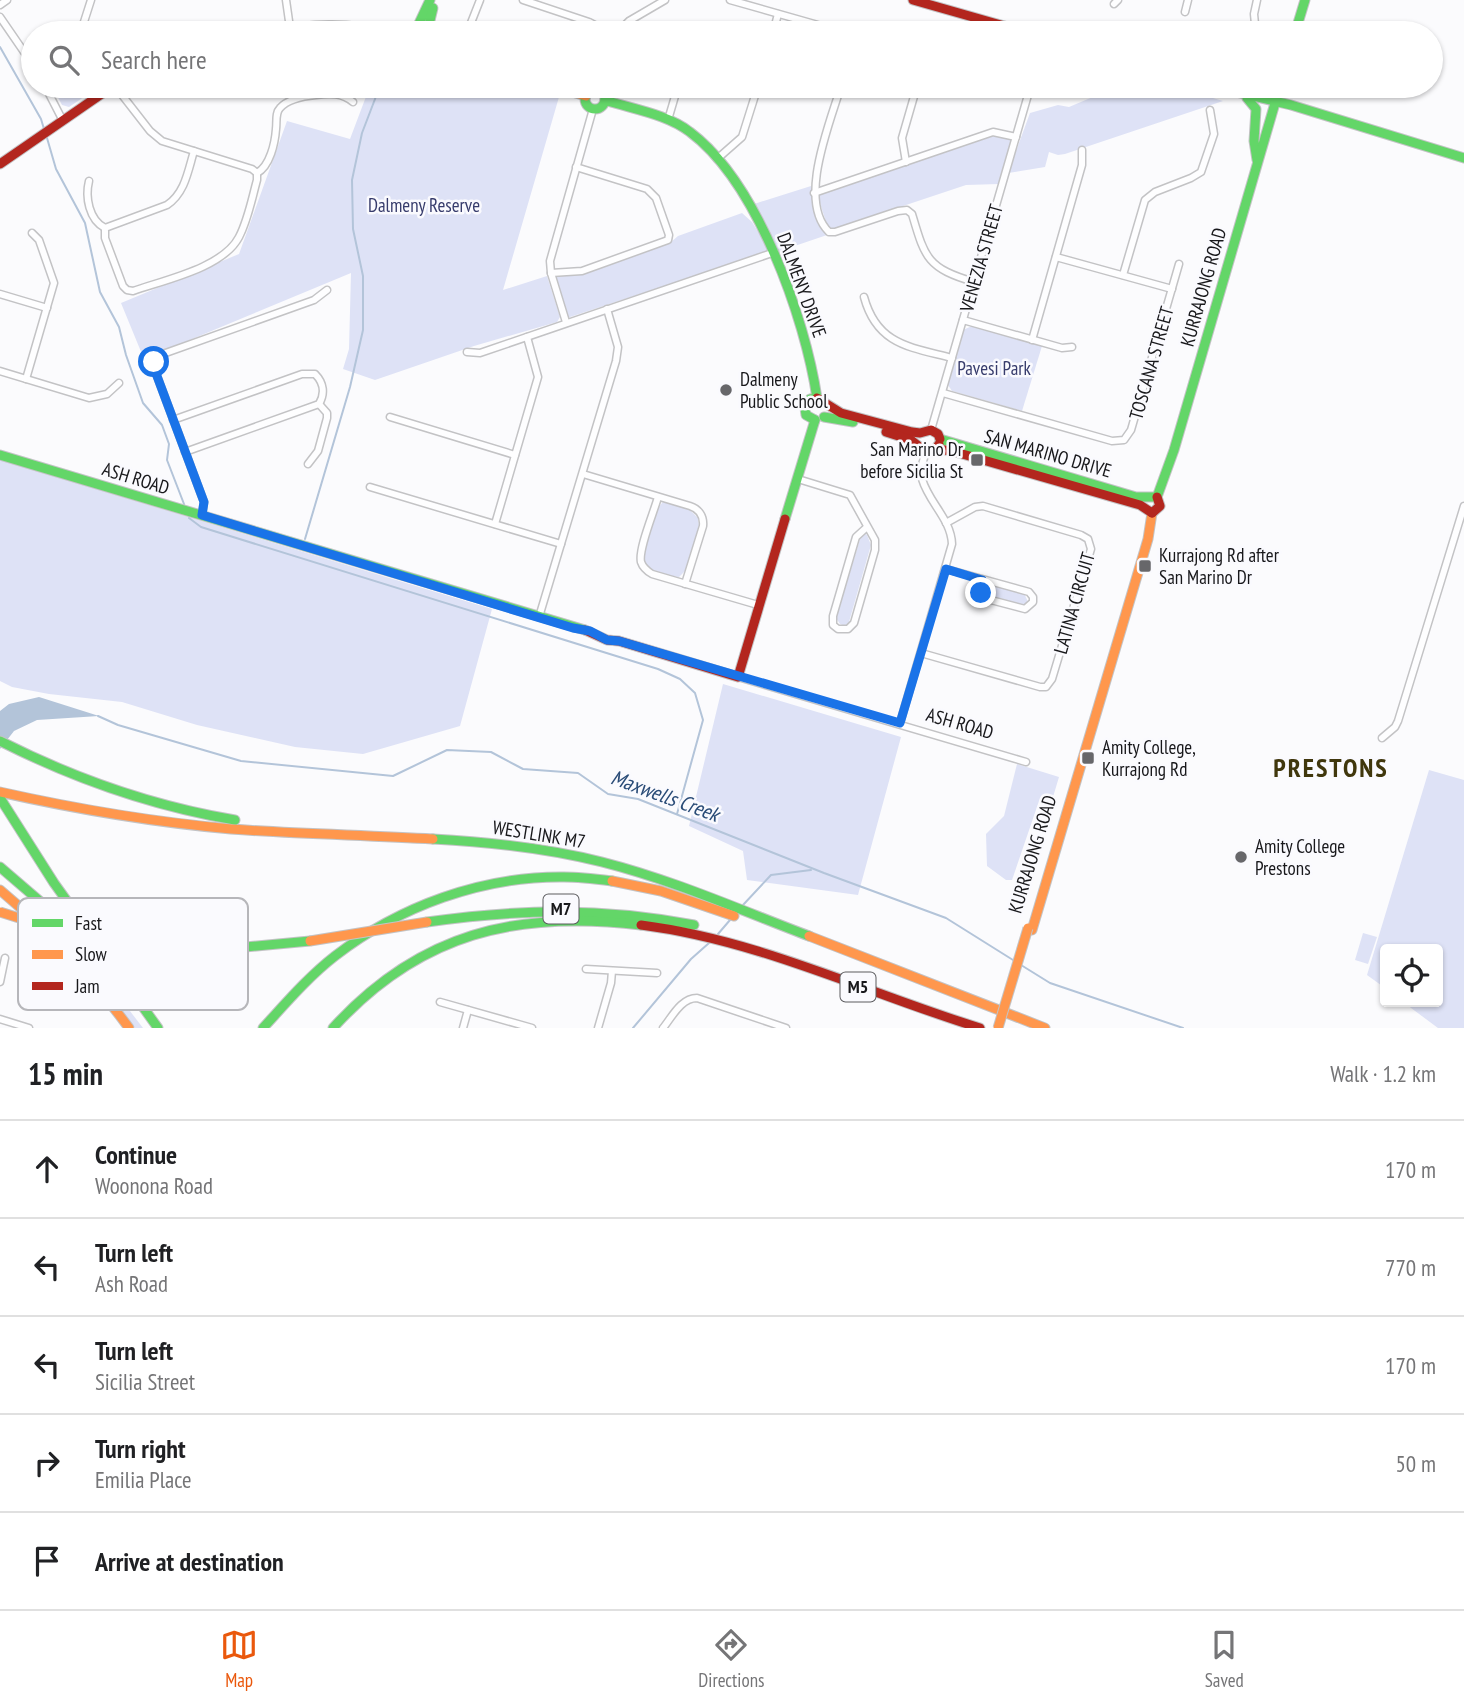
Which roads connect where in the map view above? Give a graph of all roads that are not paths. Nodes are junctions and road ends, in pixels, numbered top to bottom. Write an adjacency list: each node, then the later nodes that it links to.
1 (7, 0): 15 (street)
2 (91, 0): 20 (street)
3 (285, 0): 21 (street)
4 (430, 0): 22 (main road)
5 (436, 0): 23 (main road)
6 (480, 0): 24 (street)
7 (523, 0): 16 (street)
8 (550, 0): 16 (street)
9 (663, 0): 26 (street)
10 (730, 0): 18 (street)
11 (913, 0): 29 (main road)
12 (1188, 0): 17 (street)
13 (1257, 0): 30 (street)
14 (1305, 0): 31 (main road)
15 (0, 5)
16 (547, 9): 25 (street)
17 (1185, 12)
18 (778, 14): 27 (street); 28 (street)
19 (0, 16): 32 (street)
20 (84, 21)
21 (289, 21)
22 (420, 21)
23 (428, 21)
24 (472, 21)
25 (584, 21)
26 (629, 21)
27 (776, 21)
28 (803, 21)
29 (987, 21)
30 (1255, 21)
31 (1299, 21)
32 (21, 47)
33 (51, 98): 53 (street)
34 (97, 98): 53 (main road)
35 (124, 98): 56 (street)
36 (300, 98): 63 (street)
37 (347, 98): 48 (street)
38 (586, 98): 50 (main road)
39 (674, 98): 52 (street)
40 (754, 98): 58 (street)
41 (838, 98): 65 (street)
42 (914, 98): 59 (street)
43 (1027, 98): 54 (street, VENEZIA STREET)
44 (1246, 98): 61 (main road)
45 (1257, 98): 49 (main road)
46 (1276, 98): 49 (main road, KURRAJONG ROAD)
47 (606, 100): 50 (main road); 52 (main road, DALMENY DRIVE)
48 (353, 102)
49 (1275, 102): 57 (main road); 61 (main road, KURRAJONG ROAD)
50 (593, 109): 62 (street)
51 (1210, 110): 72 (street)
52 (668, 120): 58 (main road, DALMENY DRIVE)
53 (63, 121): 60 (main road)
54 (1016, 137): 59 (street); 73 (street, VENEZIA STREET)
55 (1082, 150): 69 (street)
56 (194, 151): 63 (street); 66 (street)
57 (1464, 158)
58 (717, 159): 68 (main road, DALMENY DRIVE)
59 (906, 162): 65 (street)
60 (0, 164)
61 (1257, 166): 109 (main road, KURRAJONG ROAD)
62 (576, 167): 71 (street); 71 (street)
63 (257, 173): 66 (street)
64 (89, 181): 66 (street)
65 (814, 193): 73 (street)
66 (105, 228)
67 (32, 233): 78 (street)
68 (775, 252): 79 (street); 91 (main road, DALMENY DRIVE)
69 (1056, 257): 72 (street); 83 (street)
70 (1179, 264): 74 (street, TOSCANA STREET)
71 (551, 273): 81 (street)
72 (1123, 275): 74 (street)
73 (974, 282): 80 (street, VENEZIA STREET)
74 (1172, 289): 90 (street, TOSCANA STREET)
75 (327, 290): 96 (street)
76 (0, 294): 78 (street)
77 (864, 297): 86 (street)
78 (47, 308): 88 (street)
79 (607, 309): 81 (street); 105 (street)
80 (963, 320): 83 (street); 86 (street, VENEZIA STREET)
81 (566, 322): 82 (street)
82 (527, 337): 85 (street); 103 (street)
83 (1032, 340): 84 (street)
84 (1072, 347)
85 (467, 352)
86 (952, 358): 90 (street, VENEZIA STREET)
87 (0, 371): 88 (street)
88 (26, 379): 89 (street)
89 (119, 383)
90 (943, 393): 97 (street, VENEZIA STREET)
91 (817, 398): 93 (main road); 95 (main road)
92 (319, 404): 96 (street); 101 (street); 104 (street)
93 (827, 405): 95 (main road); 98 (main road)
94 (390, 417): 103 (street)
95 (819, 419): 100 (main road); 106 (main road)
96 (173, 420): 101 (street)
97 (931, 430): 98 (main road); 99 (main road)
98 (920, 433): 100 (main road)
99 (938, 444): 100 (main road); 109 (main road, SAN MARINO DRIVE)
100 (922, 449): 112 (street)
101 (185, 452): 111 (street)
102 (0, 455): 111 (main road, ASH ROAD)
103 (515, 455): 113 (street)
104 (308, 464)
105 (583, 474): 108 (street); 115 (street)
106 (798, 479): 114 (street); 119 (main road)
107 (370, 487): 113 (street)
108 (658, 497): 118 (street); 118 (street)
109 (1150, 504): 163 (main road, KURRAJONG ROAD, bridge)
110 (1464, 506): 124 (street)
111 (202, 515): 120 (main road, ASH ROAD)
112 (946, 523): 116 (street); 121 (street, LATINA CIRCUIT)
113 (495, 524): 115 (street)
114 (867, 527): 114 (street)
115 (561, 544): 120 (street)
116 (946, 569): 117 (street); 121 (street)
117 (982, 580): 117 (street)
118 (685, 584): 119 (street)
119 (758, 605): 122 (main road)
120 (539, 617): 122 (main road, ASH ROAD)
121 (921, 653): 123 (street)
122 (738, 677): 123 (street, ASH ROAD)
123 (900, 723): 126 (street, ASH ROAD)
124 (1382, 738)
125 (0, 741): 129 (main road)
126 (1026, 762)
127 (0, 792): 129 (main road, WESTLINK M7 / M7)
128 (0, 798): 133 (main road)
129 (412, 839): 134 (main road, WESTLINK M7 / M7)
130 (0, 867): 132 (main road)
131 (0, 890): 135 (main road)
132 (36, 898)
133 (65, 898)
134 (714, 904): 155 (main road, M7); 164 (main road, M7)
135 (18, 906)
136 (0, 912): 137 (main road, M7, bridge)
137 (18, 918)
138 (694, 929): 139 (main road, M7, bridge); 156 (main road, M5); 162 (main road, M5)
139 (248, 947)
140 (5, 958): 144 (street)
141 (586, 969): 142 (street)
142 (612, 971): 143 (street); 159 (street)
143 (657, 973)
144 (0, 982)
145 (440, 1002): 149 (street)
146 (113, 1010): 152 (main road)
147 (137, 1010): 153 (main road)
148 (145, 1010): 154 (main road)
149 (468, 1010): 157 (street); 158 (street)
150 (0, 1019): 151 (street)
151 (29, 1028)
152 (128, 1028)
153 (150, 1028)
154 (158, 1028)
155 (264, 1028)
156 (333, 1028)
157 (463, 1028)
158 (532, 1028)
159 (598, 1028)
160 (663, 1028): 161 (street)
161 (786, 1028)
162 (980, 1028)
163 (1000, 1028)
164 (1045, 1028)

